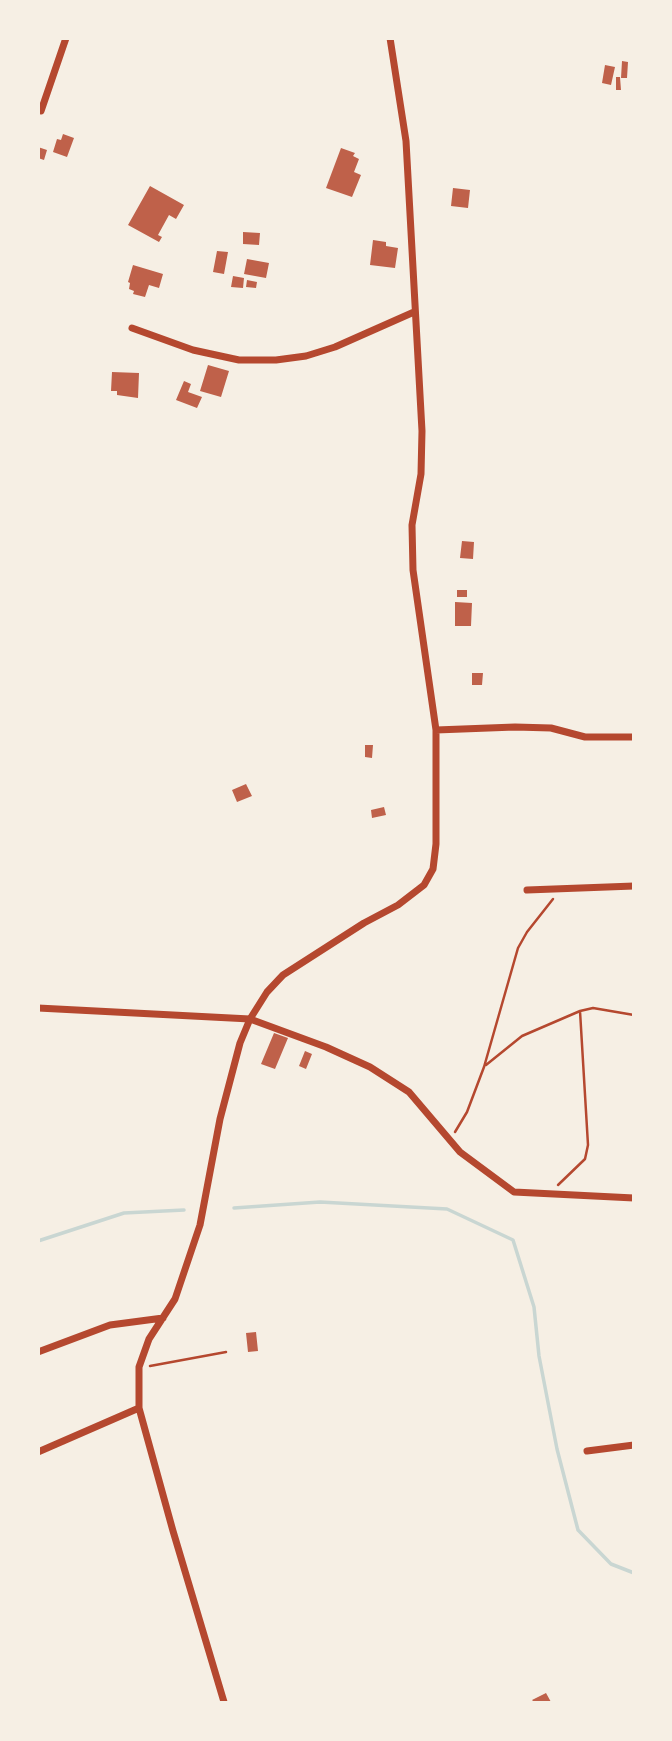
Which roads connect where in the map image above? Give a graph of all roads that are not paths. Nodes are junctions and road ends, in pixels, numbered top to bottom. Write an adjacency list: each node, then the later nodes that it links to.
1 (66, 38): 3 (street)
2 (390, 38): 4 (street)
3 (41, 111)
4 (414, 312): 5 (street); 6 (street)
5 (132, 328)
6 (436, 730): 7 (street); 11 (street)
7 (634, 737)
8 (634, 886): 9 (street)
9 (527, 890)
10 (38, 1008): 11 (street)
11 (250, 1019): 12 (street); 13 (street)
12 (634, 1198)
13 (163, 1318): 14 (street); 15 (street)
14 (38, 1352)
15 (139, 1408): 18 (street); 19 (street)
16 (634, 1445): 17 (street)
17 (587, 1451)
18 (38, 1452)
19 (224, 1703)

